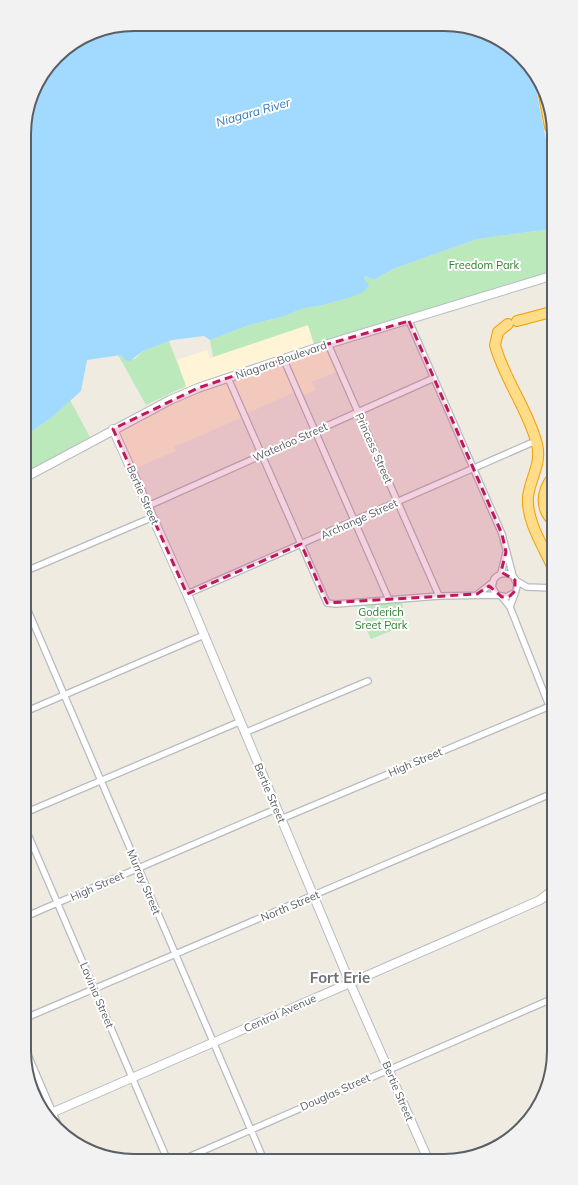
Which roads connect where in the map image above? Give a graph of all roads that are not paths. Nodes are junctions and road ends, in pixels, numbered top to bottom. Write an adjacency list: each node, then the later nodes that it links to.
1 (547, 277): 3 (main road, Niagara Boulevard)
2 (547, 313): 23 (highway)
3 (409, 321): 4 (main road, Niagara Boulevard); 7 (street)
4 (328, 344): 5 (main road, Niagara Boulevard); 8 (street, Princess Street)
5 (283, 358): 6 (main road, Niagara Boulevard); 10 (street)
6 (228, 378): 9 (main road, Niagara Boulevard); 12 (street)
7 (434, 378): 8 (street, Waterloo Street); 13 (street)
8 (358, 412): 10 (street, Waterloo Street); 16 (street, Princess Street)
9 (113, 429): 14 (main road, Niagara Boulevard); 17 (main road, Bertie Street)
10 (315, 431): 12 (street, Waterloo Street); 20 (street)
11 (531, 442): 13 (street, Archange Street)
12 (261, 455): 17 (street, Waterloo Street); 21 (street)
13 (473, 469): 16 (street, Archange Street); 22 (street)
14 (31, 474)
15 (547, 486): 18 (highway)
16 (397, 502): 20 (street, Archange Street); 33 (street, Princess Street)
17 (148, 506): 19 (main road, Bertie Street)
18 (547, 512)
19 (153, 517): 24 (street); 31 (main road, Bertie Street)
20 (354, 521): 21 (street, Archange Street); 35 (street)
21 (301, 544): 31 (street, Archange Street); 35 (street)
22 (506, 552): 25 (street); 26 (street)
23 (547, 554)
24 (31, 569)
25 (501, 573): 26 (street); 27 (street)
26 (514, 578): 28 (street); 30 (street)
27 (492, 583): 32 (street); 34 (street)
28 (527, 588): 29 (street); 30 (street)
29 (547, 588)
30 (514, 592): 34 (street); 36 (street)
31 (187, 594): 38 (main road, Bertie Street)
32 (477, 594): 33 (street); 34 (street)
33 (439, 596): 35 (street)
34 (499, 596): 36 (street)
35 (389, 600)
36 (510, 607): 41 (street)
37 (31, 617): 40 (street, Murray Street)
38 (204, 635): 40 (street); 44 (main road, Bertie Street)
39 (368, 681): 45 (street)
40 (65, 695): 43 (street); 46 (street, Murray Street)
41 (547, 699)
42 (547, 707): 50 (street, High Street)
43 (31, 709)
44 (240, 722): 45 (main road, Bertie Street); 46 (street)
45 (244, 733): 48 (main road, Bertie Street)
46 (100, 780): 49 (street); 52 (street, Murray Street)
47 (547, 796): 54 (street, North Street)
48 (276, 809): 50 (main road, Bertie Street); 52 (street, High Street)
49 (31, 810)
50 (281, 819): 54 (main road, Bertie Street)
51 (31, 841): 55 (street, Lavinia Street)
52 (138, 868): 55 (street, High Street); 57 (street, Murray Street)
53 (547, 894): 58 (main road, Central Avenue)
54 (314, 896): 57 (street, North Street); 58 (main road, Bertie Street)
55 (58, 903): 56 (street, High Street); 59 (street, Lavinia Street)
56 (31, 914)
57 (175, 955): 59 (street, North Street); 62 (street, Murray Street)
58 (350, 983): 62 (main road, Central Avenue); 64 (main road, Bertie Street)
59 (94, 989): 61 (street, North Street); 65 (street, Lavinia Street)
60 (547, 1000): 64 (street, Douglas Street)
61 (31, 1016)
62 (213, 1043): 65 (main road, Central Avenue); 68 (street, Murray Street)
63 (32, 1066): 66 (street)
64 (389, 1068): 68 (street, Douglas Street); 72 (main road, Bertie Street)
65 (133, 1078): 67 (main road, Central Avenue); 69 (street, Lavinia Street)
66 (51, 1112)
67 (51, 1113)
68 (251, 1130): 70 (street, Douglas Street); 71 (street, Murray Street)
69 (165, 1154)
70 (196, 1154)
71 (261, 1154)
72 (426, 1154)

